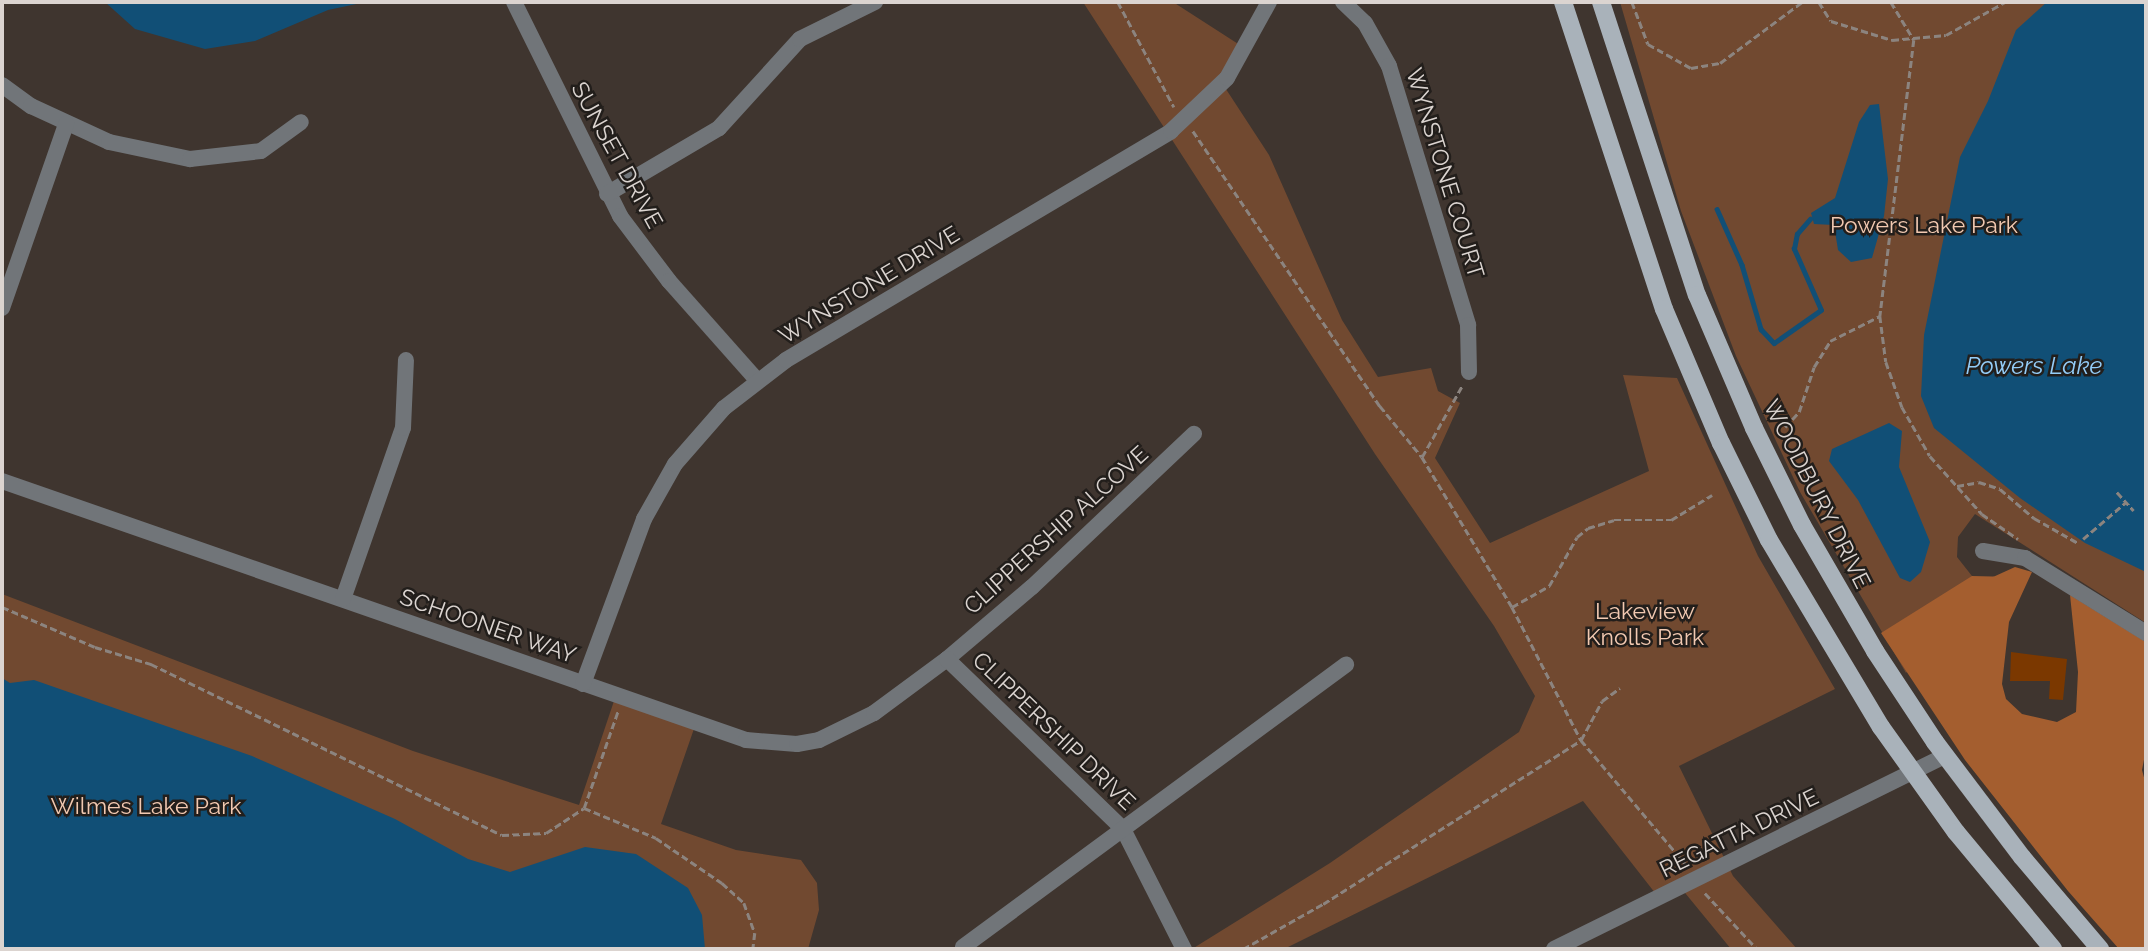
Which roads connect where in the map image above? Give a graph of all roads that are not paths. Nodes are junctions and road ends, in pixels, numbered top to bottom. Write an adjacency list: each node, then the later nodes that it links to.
1 (514, 2): 10 (street, SUNSET DRIVE)
2 (875, 2): 10 (street)
3 (1269, 2): 14 (street, WYNSTONE DRIVE)
4 (1343, 2): 13 (street, WYNSTONE COURT)
5 (1563, 2): 24 (main road)
6 (1601, 2): 23 (main road, WOODBURY DRIVE)
7 (2, 85): 9 (street)
8 (301, 122): 9 (street)
9 (66, 124): 11 (street)
10 (607, 194): 14 (street, SUNSET DRIVE)
11 (2, 308)
12 (406, 360): 18 (street)
13 (1469, 372)
14 (757, 380): 22 (street, WYNSTONE DRIVE)
15 (1194, 434): 20 (street, CLIPPERSHIP ALCOVE)
16 (2, 481): 18 (street, SCHOONER WAY)
17 (1983, 551): 19 (street)
18 (343, 599): 22 (street, SCHOONER WAY)
19 (2146, 633)
20 (947, 659): 22 (street, SCHOONER WAY); 25 (street, CLIPPERSHIP DRIVE)
21 (1346, 665): 25 (street)
22 (583, 684)
23 (1945, 756): 24 (street, REGATTA DRIVE); 30 (main road, WOODBURY DRIVE)
24 (1913, 772): 28 (street, REGATTA DRIVE); 29 (main road)
25 (1123, 829): 26 (street); 27 (street, CLIPPERSHIP DRIVE)
26 (963, 947)
27 (1184, 949)
28 (1554, 949)
29 (2053, 949)
30 (2101, 949)

